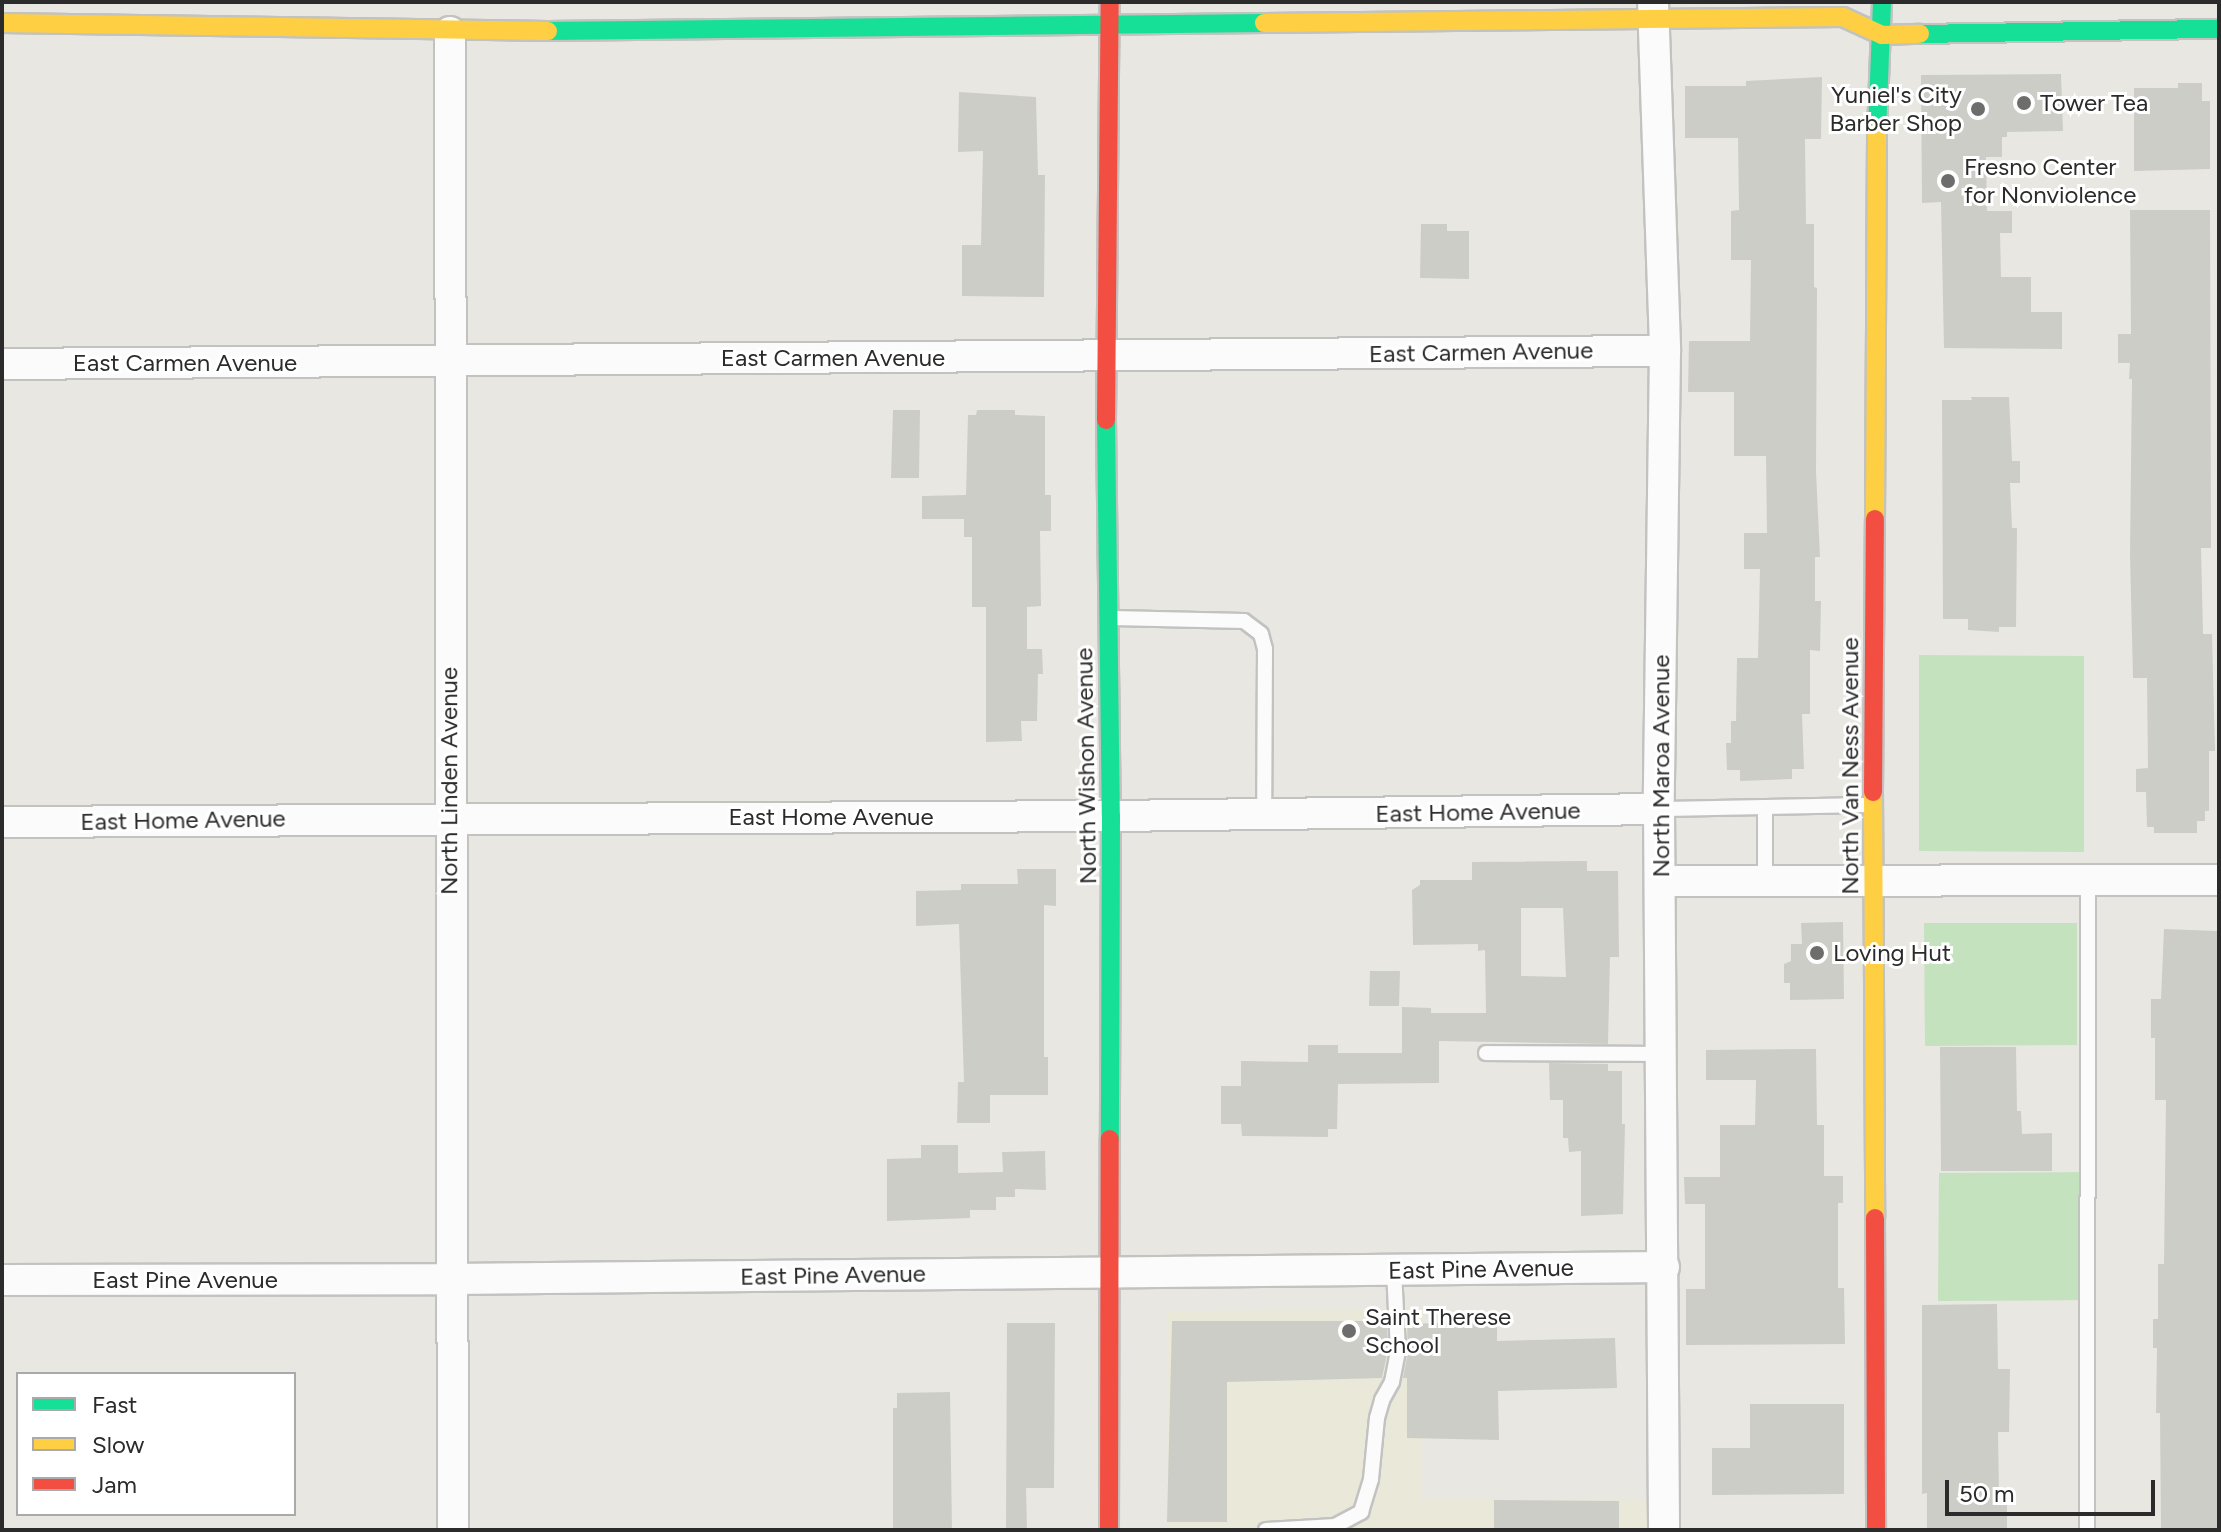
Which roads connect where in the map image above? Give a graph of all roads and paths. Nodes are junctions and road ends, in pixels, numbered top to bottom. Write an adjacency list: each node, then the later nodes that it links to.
1 (1110, 2): 7 (main road, North Wishon Avenue)
2 (1867, 2): 5 (main road)
3 (1882, 2): 10 (main road, North Van Ness Avenue)
4 (1653, 11): 5 (main road); 7 (main road); 11 (street, North Maroa Avenue)
5 (1843, 17): 10 (main road)
6 (2, 23): 9 (main road)
7 (1110, 24): 9 (main road); 12 (main road, North Wishon Avenue)
8 (2219, 29): 10 (main road)
9 (450, 32): 13 (street, North Linden Avenue)
10 (1882, 35): 16 (main road, North Van Ness Avenue)
11 (1665, 351): 12 (street, East Carmen Avenue); 18 (street, North Maroa Avenue)
12 (1105, 356): 13 (street, East Carmen Avenue); 15 (main road, North Wishon Avenue)
13 (449, 360): 14 (street, East Carmen Avenue); 21 (street, North Linden Avenue)
14 (2, 364)
15 (1108, 618): 19 (lane); 20 (main road, North Wishon Avenue)
16 (1874, 805): 17 (lane); 27 (main road, North Van Ness Avenue)
17 (1765, 807): 18 (lane); 25 (lane)
18 (1659, 809): 19 (street, East Home Avenue); 24 (street, North Maroa Avenue)
19 (1264, 814): 20 (street, East Home Avenue)
20 (1111, 816): 21 (street, East Home Avenue); 32 (main road, North Wishon Avenue)
21 (449, 817): 22 (street, East Home Avenue); 33 (street, North Linden Avenue)
22 (2, 822)
23 (2219, 880): 26 (street)
24 (1660, 881): 25 (street); 29 (street, North Maroa Avenue)
25 (1765, 881): 27 (street)
26 (2088, 881): 27 (street); 40 (lane)
27 (1873, 882): 39 (main road, North Van Ness Avenue)
28 (1486, 1053): 29 (lane)
29 (1662, 1054): 30 (street, North Maroa Avenue)
30 (1664, 1267): 31 (street, East Pine Avenue); 38 (street, North Maroa Avenue)
31 (1394, 1270): 32 (street, East Pine Avenue); 37 (lane)
32 (1111, 1273): 33 (street, East Pine Avenue); 36 (main road, North Wishon Avenue)
33 (452, 1279): 34 (street, East Pine Avenue); 35 (street, North Linden Avenue)
34 (2, 1280)
35 (453, 1530)
36 (1109, 1530)
37 (1266, 1530)
38 (1664, 1530)
39 (1876, 1530)
40 (2087, 1530)

